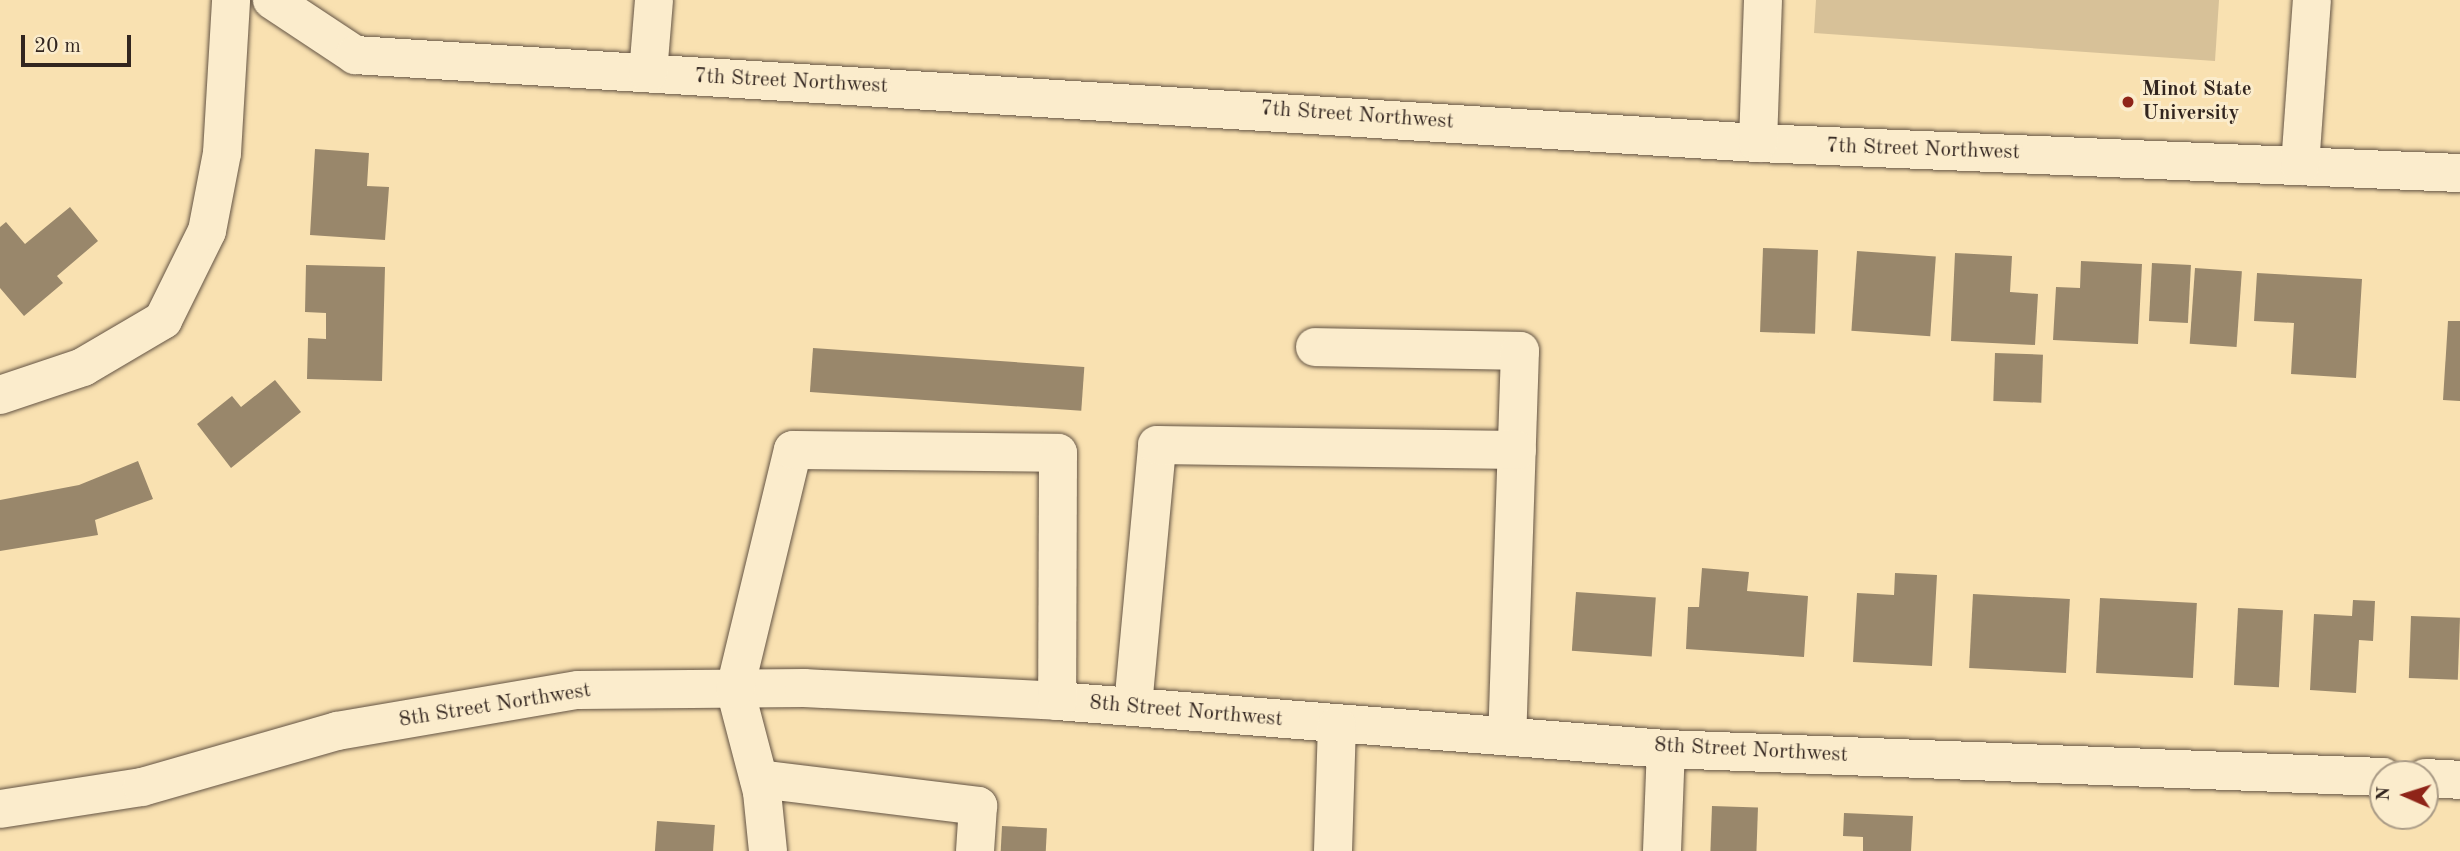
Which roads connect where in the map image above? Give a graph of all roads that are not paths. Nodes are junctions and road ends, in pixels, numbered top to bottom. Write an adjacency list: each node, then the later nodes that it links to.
1 (231, 0): 11 (street)
2 (272, 0): 6 (street, 7th Street Northwest)
3 (654, 0): 6 (street)
4 (1763, 0): 7 (street)
5 (2312, 0): 8 (street)
6 (648, 73): 7 (street, 7th Street Northwest)
7 (1758, 143): 8 (street, 7th Street Northwest)
8 (2300, 166): 9 (street, 7th Street Northwest)
9 (2460, 173)
10 (1315, 348): 12 (street)
11 (0, 396)
12 (1517, 450): 15 (street); 17 (street)
13 (736, 689): 14 (street, 8th Street Northwest); 14 (street); 20 (street); 23 (street, 8th Street Northwest)
14 (1057, 701): 15 (street, 8th Street Northwest)
15 (1133, 706): 16 (street, 8th Street Northwest)
16 (1336, 726): 17 (street, 8th Street Northwest); 26 (street)
17 (1507, 734): 18 (street, 8th Street Northwest)
18 (1666, 749): 19 (street, 8th Street Northwest); 27 (street)
19 (2369, 776)
20 (759, 779): 24 (street); 25 (street)
21 (2439, 779): 22 (street)
22 (2460, 780)
23 (0, 809)
24 (768, 851)
25 (975, 851)
26 (1333, 851)
27 (1662, 851)

